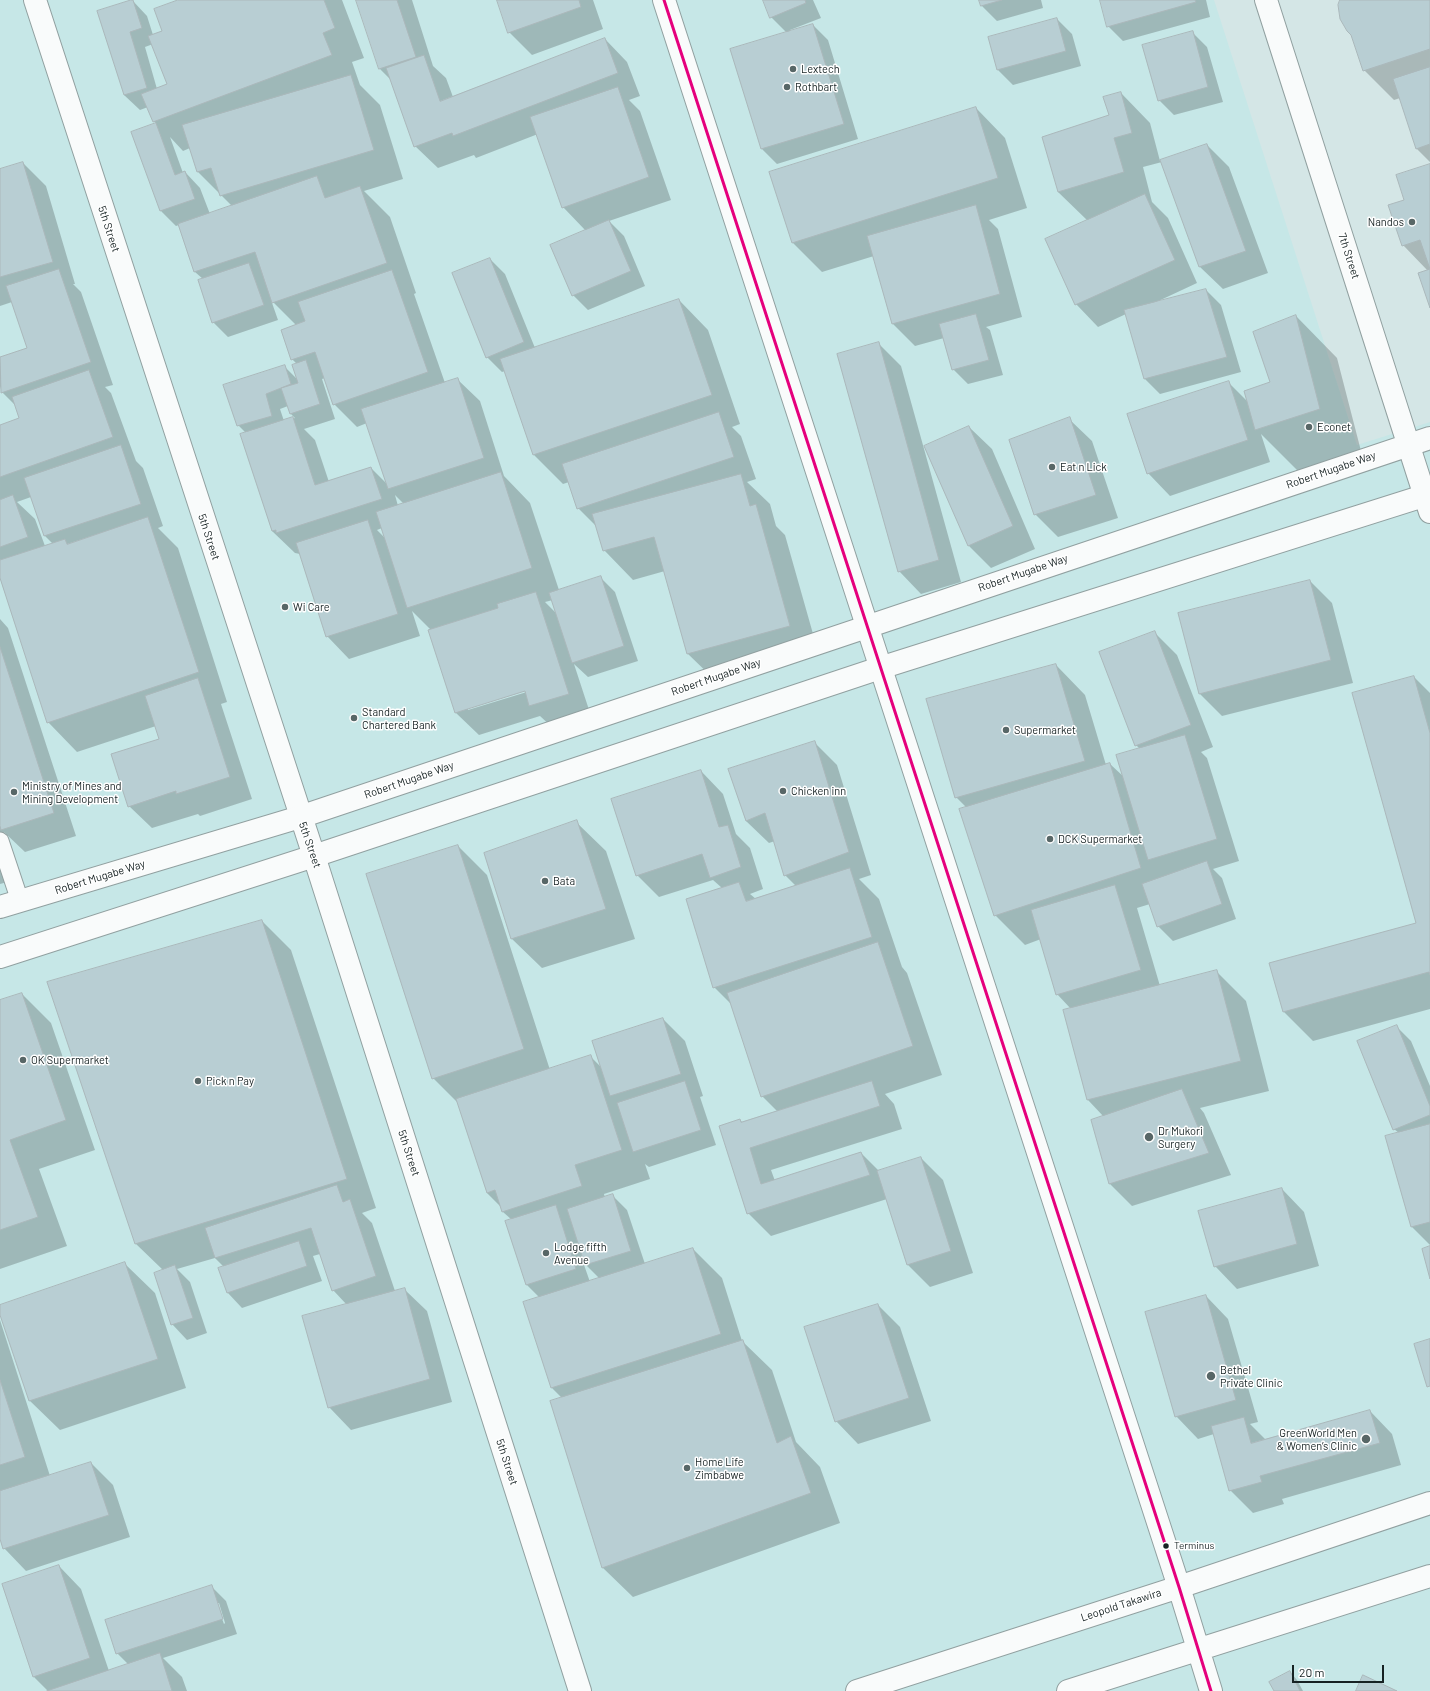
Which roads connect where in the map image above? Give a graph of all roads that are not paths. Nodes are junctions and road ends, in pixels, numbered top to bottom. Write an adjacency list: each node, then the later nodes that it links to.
1 (35, 0): 9 (street, 5th Street)
2 (664, 0): 7 (street)
3 (1266, 0): 5 (street, 7th Street)
4 (1430, 438): 5 (street, Robert Mugabe Way)
5 (1409, 444): 6 (street, 7th Street); 7 (street, Robert Mugabe Way)
6 (1428, 500): 8 (street)
7 (867, 626): 8 (street); 9 (street, Robert Mugabe Way)
8 (880, 668): 11 (street); 16 (street)
9 (300, 817): 11 (street, 5th Street); 12 (street, Robert Mugabe Way)
10 (0, 841): 12 (lane)
11 (314, 856): 13 (street); 18 (street, 5th Street)
12 (10, 904)
13 (0, 957)
14 (1430, 1503): 16 (street, Leopold Takawira)
15 (1430, 1576): 17 (street)
16 (1179, 1587): 17 (street); 19 (street, Leopold Takawira)
17 (1197, 1649): 20 (street); 21 (street)
18 (580, 1691)
19 (857, 1691)
20 (1068, 1691)
21 (1211, 1691)

